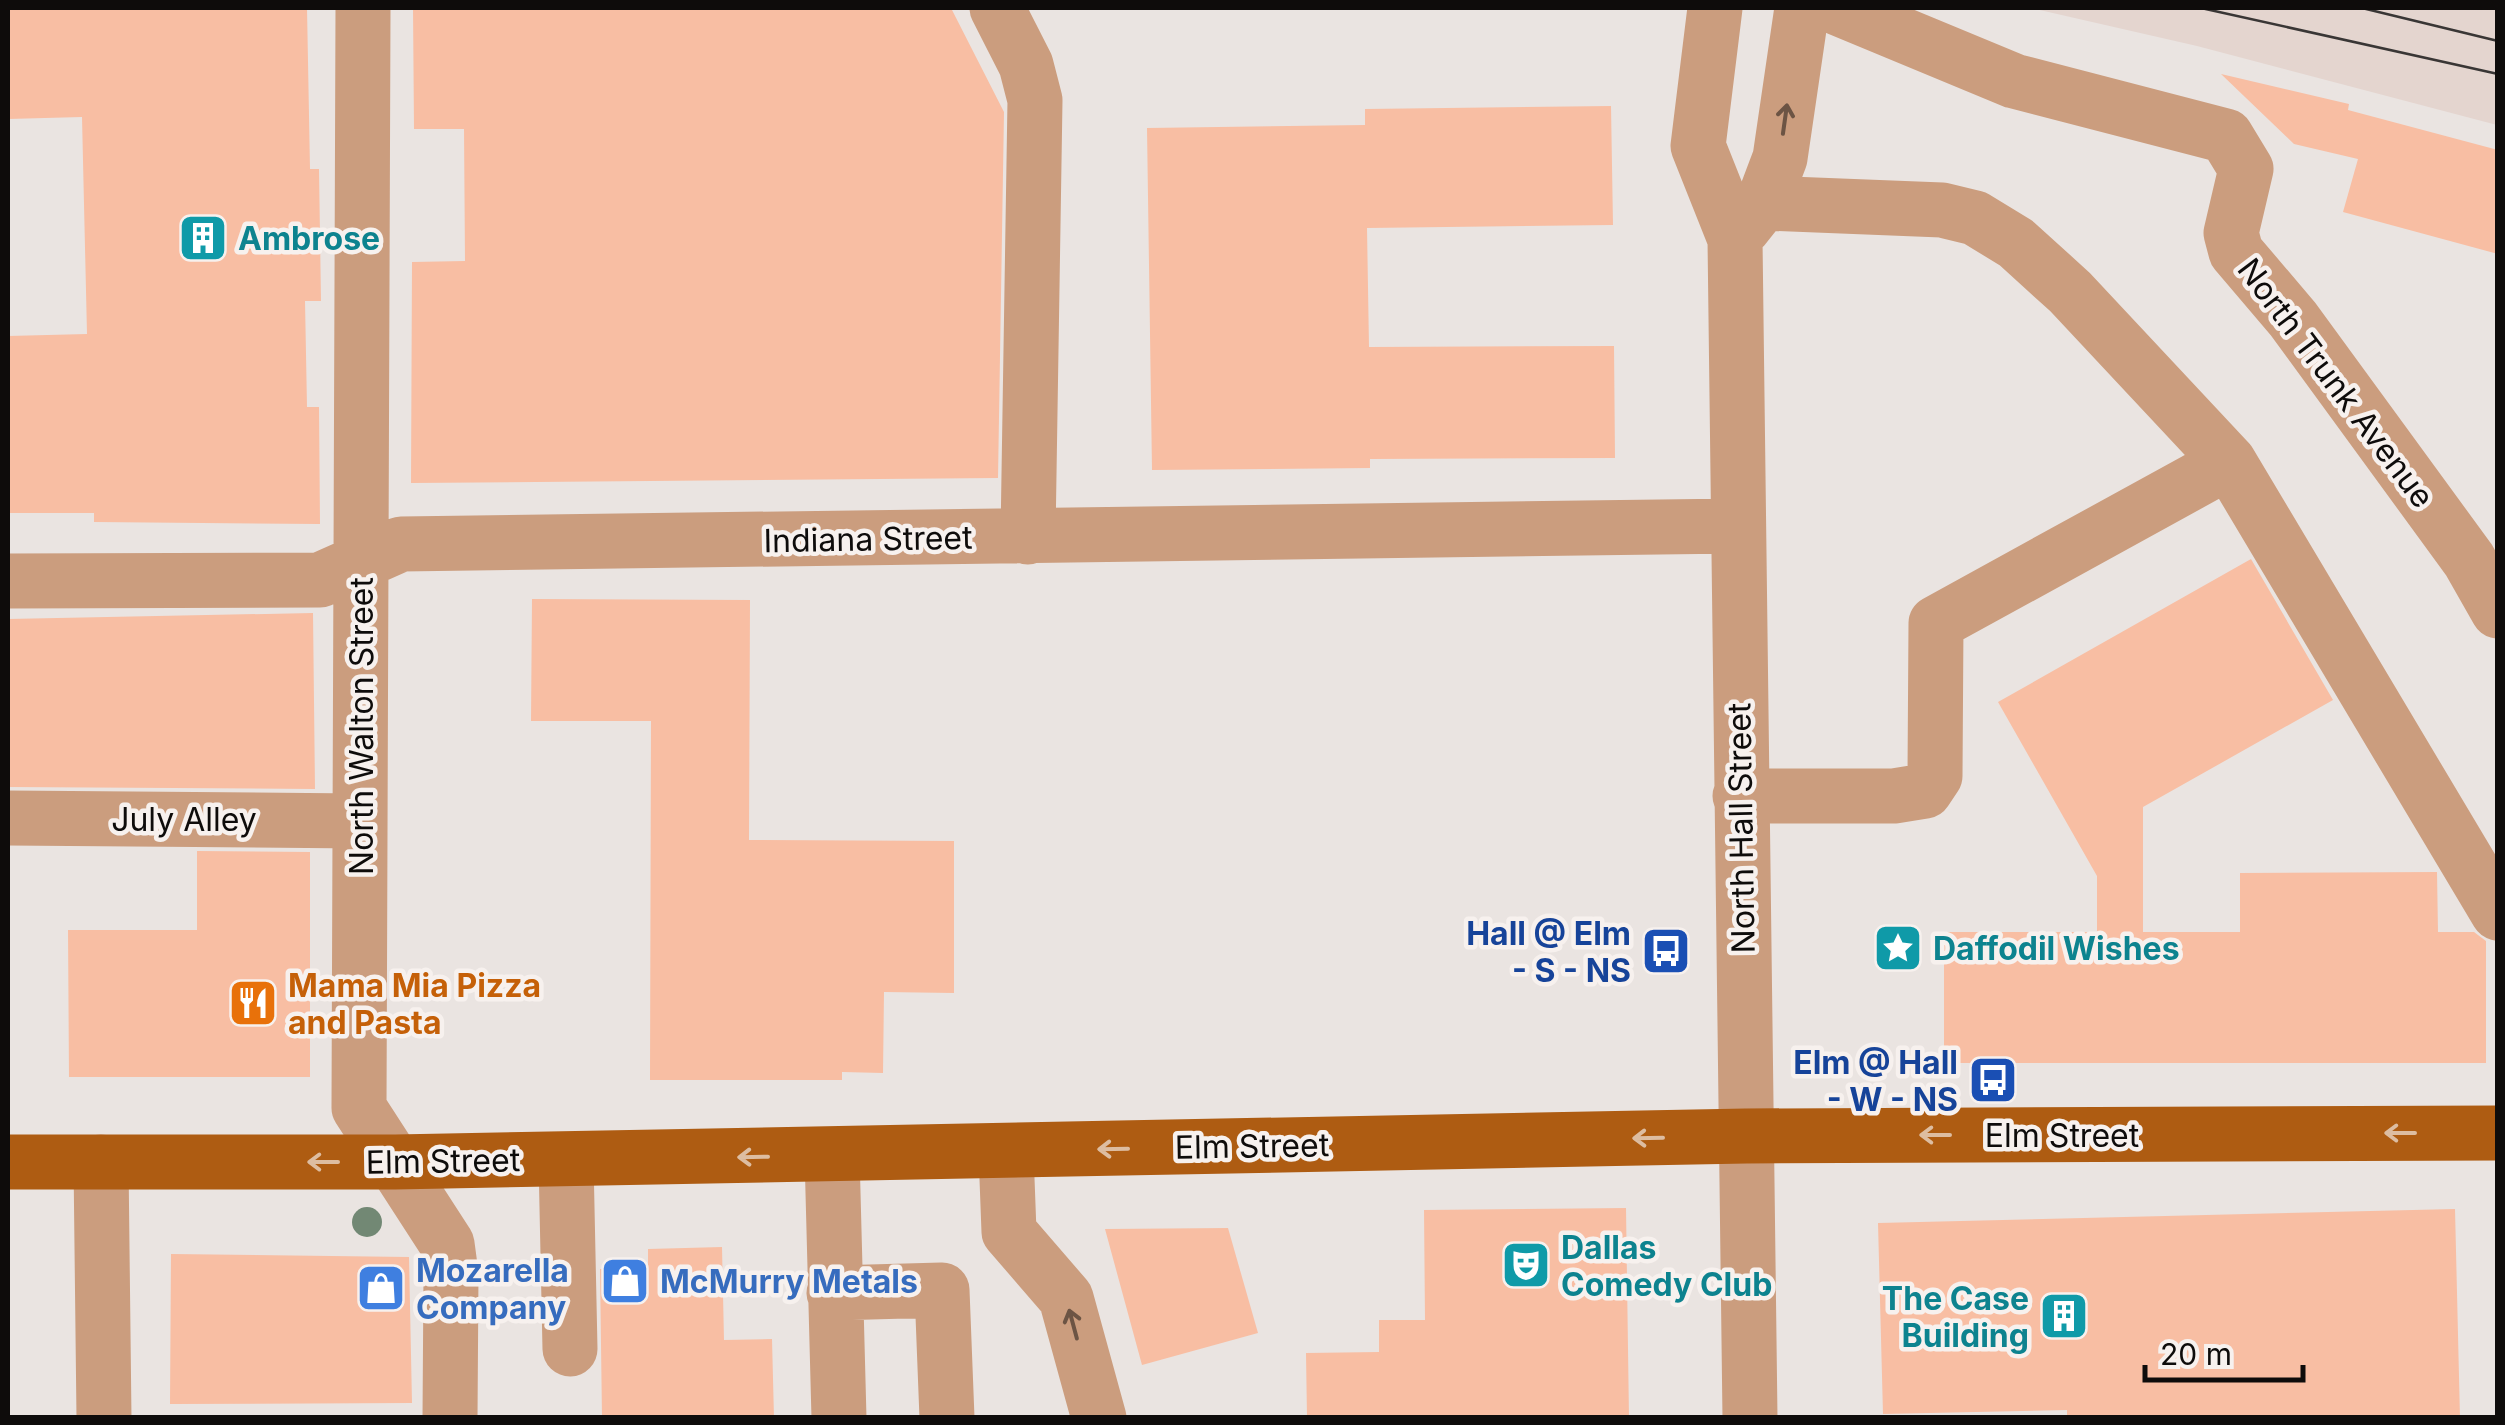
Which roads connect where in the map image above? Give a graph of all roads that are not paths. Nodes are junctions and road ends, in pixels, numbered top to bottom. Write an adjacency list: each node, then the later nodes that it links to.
1 (363, 8): 11 (street, North Walton Street)
2 (997, 8): 9 (street)
3 (1714, 8): 6 (street, North Hall Street)
4 (1802, 8): 6 (street, North Hall Street, one-way to 4)
5 (1838, 8): 10 (street, North Trunk Avenue)
6 (1749, 221): 7 (street); 8 (street, North Hall Street)
7 (2228, 462): 14 (street); 17 (street)
8 (1737, 526): 9 (street, Indiana Street); 14 (street, North Hall Street)
9 (1028, 537): 11 (street, Indiana Street)
10 (2483, 553): 13 (street, North Trunk Avenue)
11 (362, 560): 12 (street, Indiana Street); 16 (street, North Walton Street)
12 (8, 581)
13 (2498, 611)
14 (1740, 796): 19 (street, North Hall Street)
15 (8, 818): 16 (street, July Alley)
16 (360, 821): 25 (street, North Walton Street)
17 (2498, 913)
18 (2498, 1133): 19 (main road, Elm Street, one-way to 19)
19 (1746, 1136): 20 (main road, Elm Street, one-way to 20); 33 (street, North Hall Street)
20 (1006, 1152): 21 (main road, Elm Street); 32 (street, one-way to 20)
21 (832, 1156): 22 (main road, Elm Street, one-way to 22); 26 (street)
22 (566, 1160): 25 (main road, Elm Street); 27 (street)
23 (8, 1162): 24 (main road, Elm Street)
24 (102, 1162): 25 (main road, Elm Street, one-way to 24); 28 (street)
25 (395, 1162): 29 (street, North Walton Street)
26 (834, 1293): 30 (street); 31 (street)
27 (570, 1348)
28 (104, 1418)
29 (450, 1418)
30 (839, 1418)
31 (947, 1418)
32 (1099, 1418)
33 (1750, 1418)

